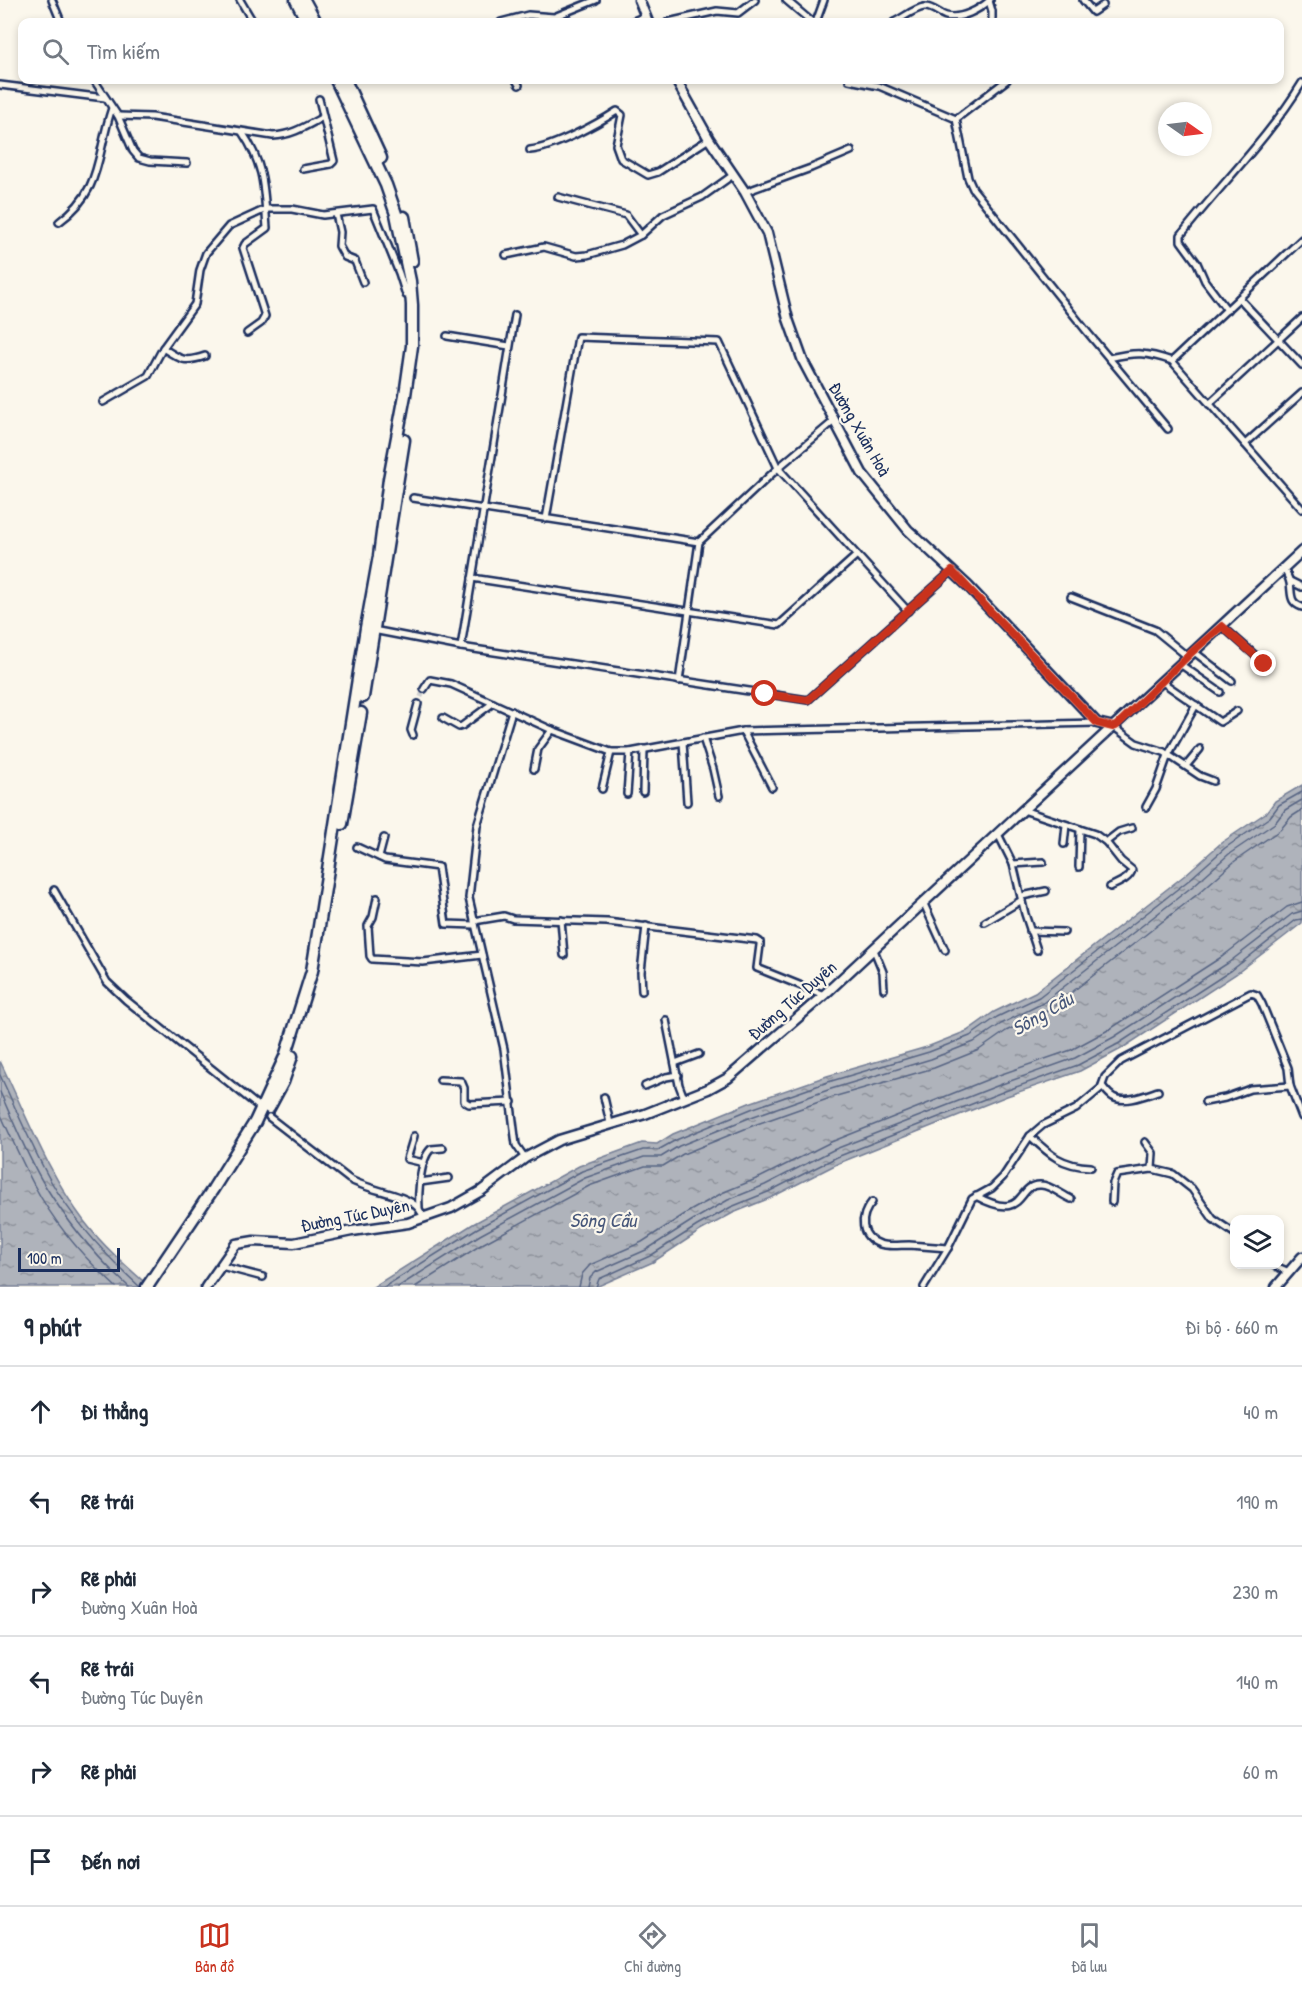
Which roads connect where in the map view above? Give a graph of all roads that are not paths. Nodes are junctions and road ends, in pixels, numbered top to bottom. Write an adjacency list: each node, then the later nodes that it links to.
1 (52, 0): 14 (street)
2 (240, 0): 15 (street)
3 (296, 0): 16 (highway)
4 (304, 0): 17 (highway)
5 (596, 0): 13 (street)
6 (639, 0): 20 (street)
7 (755, 0): 21 (street)
8 (786, 0): 22 (street)
9 (824, 0): 23 (street)
10 (1083, 0): 12 (street)
11 (990, 1): 24 (street); 25 (street)
12 (1103, 5)
13 (528, 15): 18 (street); 19 (street)
14 (59, 18)
15 (251, 18)
16 (305, 18)
17 (314, 18)
18 (516, 18)
19 (528, 18)
20 (645, 18)
21 (686, 18)
22 (809, 18)
23 (816, 18)
24 (902, 18)
25 (992, 18)
26 (1302, 83): 58 (street)
27 (96, 84): 34 (street)
28 (338, 84): 94 (highway)
29 (347, 84): 94 (highway)
30 (678, 84): 41 (street, Đường Xuân Hoà)
31 (869, 84): 39 (street)
32 (1002, 84): 39 (street)
33 (0, 85): 34 (street)
34 (105, 98): 36 (street)
35 (319, 99): 38 (street)
36 (112, 108): 37 (street); 51 (street)
37 (118, 116): 40 (street); 44 (street)
38 (323, 117): 40 (street); 45 (street)
39 (956, 119): 67 (street)
40 (242, 132): 49 (street)
41 (709, 139): 42 (street); 46 (street, Đường Xuân Hoà)
42 (530, 150)
43 (850, 151): 47 (street)
44 (187, 163)
45 (303, 169)
46 (733, 175): 47 (street, Đường Xuân Hoà); 52 (street)
47 (745, 192): 73 (street, Đường Xuân Hoà)
48 (558, 197): 52 (street)
49 (266, 209): 50 (street); 61 (street); 65 (street)
50 (336, 214): 55 (street); 56 (street)
51 (59, 222)
52 (641, 235): 54 (street)
53 (1302, 239): 57 (street)
54 (506, 255)
55 (363, 282)
56 (406, 295)
57 (1239, 298): 58 (street); 63 (street)
58 (1227, 310): 68 (street)
59 (515, 315): 64 (street)
60 (1302, 318): 63 (street)
61 (247, 333)
62 (447, 336): 64 (street)
63 (1279, 339): 69 (street); 72 (street)
64 (510, 346): 78 (street)
65 (163, 348): 66 (street); 71 (street)
66 (205, 356)
67 (1109, 358): 68 (street); 74 (street)
68 (1172, 362): 72 (street)
69 (1302, 365)
70 (1302, 393): 75 (street)
71 (104, 402)
72 (1209, 404): 75 (street)
73 (834, 421): 76 (street); 85 (street, Đường Xuân Hoà)
74 (1168, 429)
75 (1245, 444): 79 (street)
76 (778, 468): 80 (street); 81 (street); 83 (street)
77 (413, 498): 78 (street)
78 (483, 509): 80 (street); 86 (street)
79 (1302, 509)
80 (546, 519): 81 (street)
81 (699, 542): 91 (street)
82 (1302, 551): 84 (street, Đường Túc Duyên)
83 (857, 555): 91 (street); 92 (street)
84 (1284, 569): 87 (street); 93 (street, Đường Túc Duyên)
85 (952, 571): 92 (street); 110 (street, Đường Xuân Hoà)
86 (472, 578): 91 (street); 95 (street)
87 (1290, 581): 88 (street); 90 (street)
88 (1302, 587)
89 (1071, 597): 96 (street)
90 (1302, 608)
91 (690, 611): 99 (street)
92 (908, 611): 99 (street)
93 (1222, 626): 96 (street, Đường Túc Duyên); 98 (street)
94 (369, 629): 95 (street); 198 (highway)
95 (461, 647): 99 (street)
96 (1190, 654): 97 (street, Đường Túc Duyên); 101 (street)
97 (1180, 664): 100 (street, Đường Túc Duyên); 103 (street)
98 (1264, 664)
99 (679, 681)
100 (1161, 681): 106 (street); 111 (street, Đường Túc Duyên)
101 (1232, 681)
102 (424, 689): 104 (street)
103 (1220, 692)
104 (493, 703): 107 (street); 109 (street)
105 (418, 704): 114 (street)
106 (1196, 705): 108 (street); 121 (street)
107 (512, 711): 112 (street); 153 (street)
108 (1237, 711)
109 (443, 718)
110 (1097, 723): 111 (street); 113 (street)
111 (1113, 727): 121 (street); 132 (street, Đường Túc Duyên)
112 (552, 730): 119 (street); 123 (street)
113 (743, 731): 115 (street); 125 (street)
114 (413, 735)
115 (703, 738): 116 (street); 129 (street)
116 (683, 742): 117 (street); 130 (street)
117 (644, 749): 120 (street); 127 (street)
118 (1200, 749): 122 (street)
119 (612, 752): 120 (street); 126 (street)
120 (630, 752): 128 (street)
121 (1168, 755): 122 (street); 131 (street)
122 (1186, 766): 124 (street)
123 (534, 769)
124 (1213, 782)
125 (772, 787)
126 (602, 789)
127 (643, 792)
128 (627, 794)
129 (719, 796)
130 (687, 802)
131 (1146, 807)
132 (1023, 810): 133 (street); 136 (street, Đường Túc Duyên)
133 (1066, 825): 135 (street); 139 (street)
134 (1132, 828): 138 (street)
135 (1080, 829): 138 (street); 144 (street)
136 (998, 834): 143 (street); 150 (street, Đường Túc Duyên)
137 (384, 838): 141 (street)
138 (1106, 842): 145 (street)
139 (1064, 844)
140 (357, 847): 141 (street)
141 (379, 857): 153 (street)
142 (1043, 862): 143 (street)
143 (1013, 864): 149 (street)
144 (1079, 867)
145 (1110, 887)
146 (54, 890): 178 (street)
147 (1046, 891): 149 (street)
148 (377, 898): 160 (street)
149 (1022, 898): 152 (street); 155 (street)
150 (924, 904): 157 (street, Đường Túc Duyên); 158 (street)
151 (561, 920): 153 (street); 154 (street); 161 (street)
152 (985, 922)
153 (474, 923): 160 (street)
154 (646, 926): 163 (street); 164 (street)
155 (1030, 931): 156 (street); 159 (street)
156 (1064, 932)
157 (874, 950): 162 (street); 164 (street, Đường Túc Duyên)
158 (945, 950)
159 (1037, 950)
160 (482, 955): 176 (street)
161 (564, 955)
162 (884, 989)
163 (642, 992)
164 (824, 995): 175 (street, Đường Túc Duyên)
165 (666, 1020): 167 (street)
166 (699, 1054): 167 (street)
167 (675, 1063): 168 (street)
168 (678, 1075): 170 (street); 175 (street)
169 (440, 1080): 176 (street)
170 (645, 1086)
171 (1102, 1086): 172 (street); 173 (street); 183 (street)
172 (1290, 1086): 177 (street); 180 (street)
173 (1158, 1091)
174 (604, 1097): 181 (street)
175 (684, 1098): 181 (street, Đường Túc Duyên)
176 (512, 1102): 186 (street)
177 (1204, 1102)
178 (258, 1106)
179 (269, 1117): 196 (street)
180 (1302, 1117)
181 (610, 1123): 186 (street, Đường Túc Duyên)
182 (414, 1136): 187 (street)
183 (1030, 1136): 188 (street); 192 (street)
184 (1145, 1142): 189 (street)
185 (442, 1148): 187 (street)
186 (525, 1158): 197 (street, Đường Túc Duyên)
187 (424, 1163): 191 (street)
188 (1091, 1167)
189 (1152, 1169): 195 (street); 199 (street)
190 (449, 1178): 191 (street)
191 (420, 1182): 196 (street)
192 (976, 1196): 193 (street); 200 (street)
193 (1071, 1199)
194 (872, 1202): 200 (street)
195 (1112, 1202)
196 (419, 1209): 197 (street)
197 (424, 1218): 202 (street, Đường Túc Duyên)
198 (196, 1221): 206 (highway); 207 (highway)
199 (1230, 1230)
200 (948, 1248): 209 (street)
201 (1302, 1257): 204 (street)
202 (220, 1266): 205 (street); 208 (street, Đường Túc Duyên)
203 (1282, 1269): 204 (street)
204 (1289, 1272): 210 (street)
205 (263, 1277)
206 (147, 1287)
207 (154, 1287)
208 (206, 1287)
209 (924, 1287)
210 (1278, 1287)

